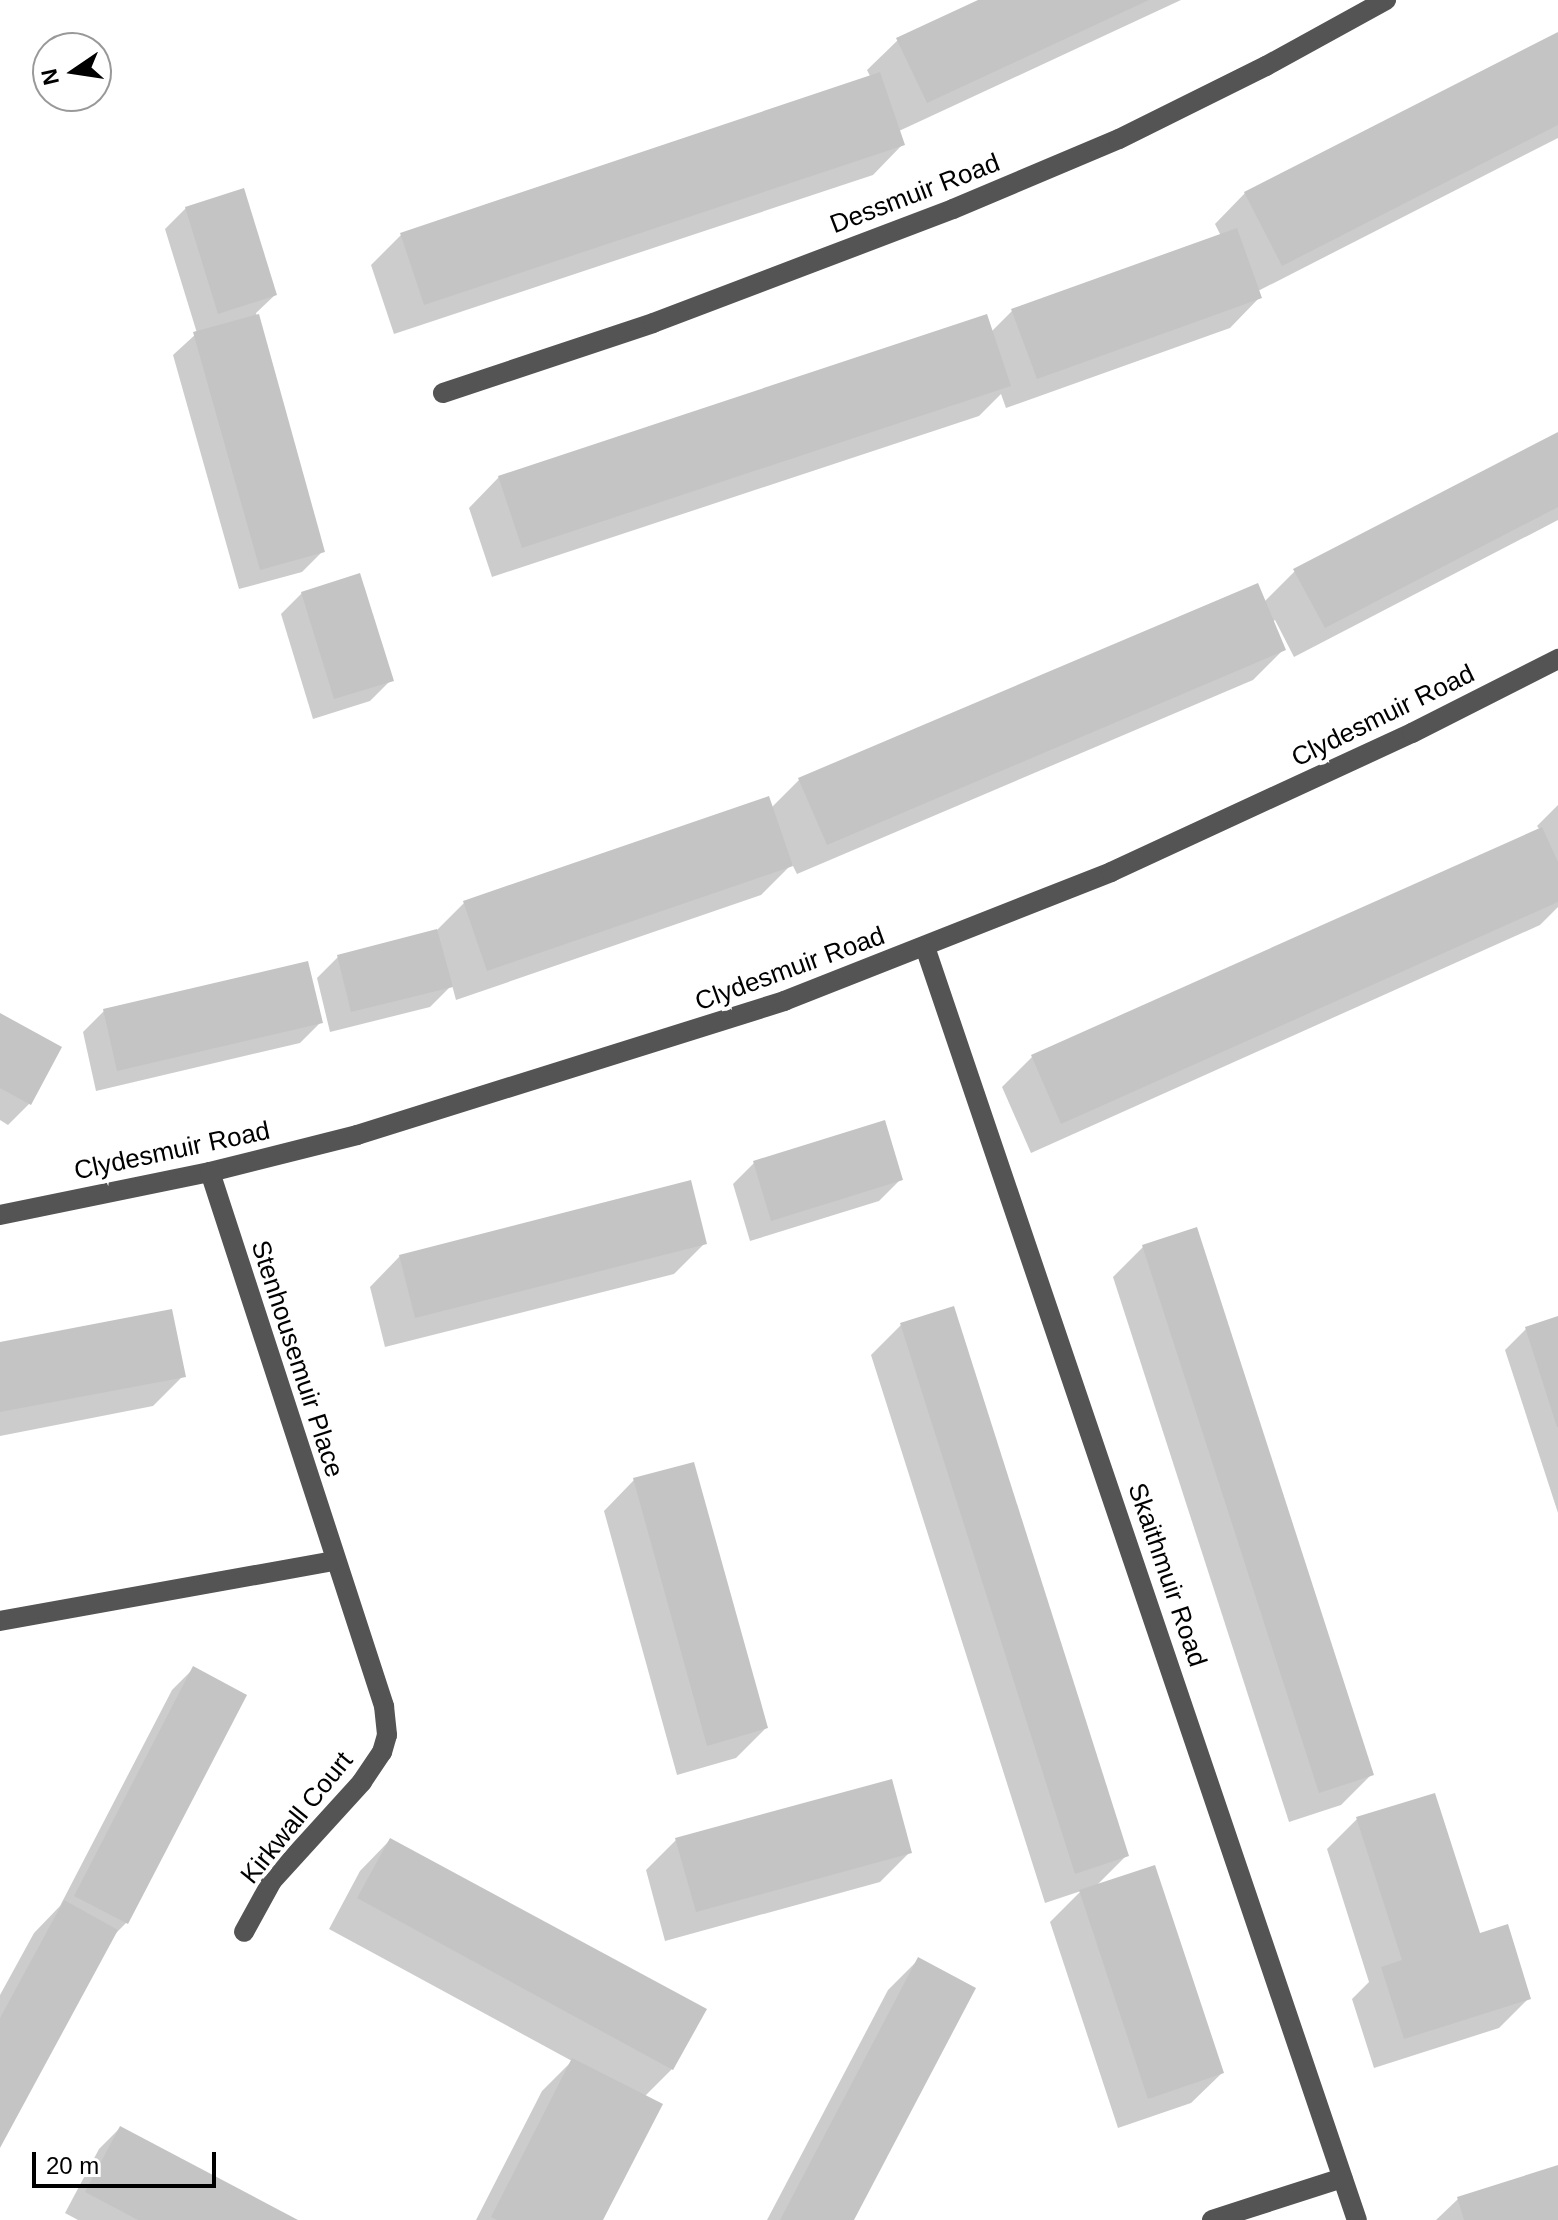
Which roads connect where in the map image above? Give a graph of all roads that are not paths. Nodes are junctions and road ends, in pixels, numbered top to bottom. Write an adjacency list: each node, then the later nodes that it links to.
1 (1386, 0): 2 (street, Dessmuir Road)
2 (443, 393)
3 (1558, 659): 4 (street, Clydesmuir Road)
4 (925, 947): 5 (street, Clydesmuir Road); 11 (street, Skaithmuir Road)
5 (210, 1172): 6 (street, Clydesmuir Road); 7 (street, Stenhousemuir Place)
6 (0, 1215)
7 (334, 1561): 8 (street); 9 (street, Stenhousemuir Place)
8 (0, 1621)
9 (387, 1735): 10 (street, Kirkwall Court)
10 (244, 1932)
11 (1342, 2178): 12 (street); 13 (street, Skaithmuir Road)
12 (1212, 2220)
13 (1357, 2220)

